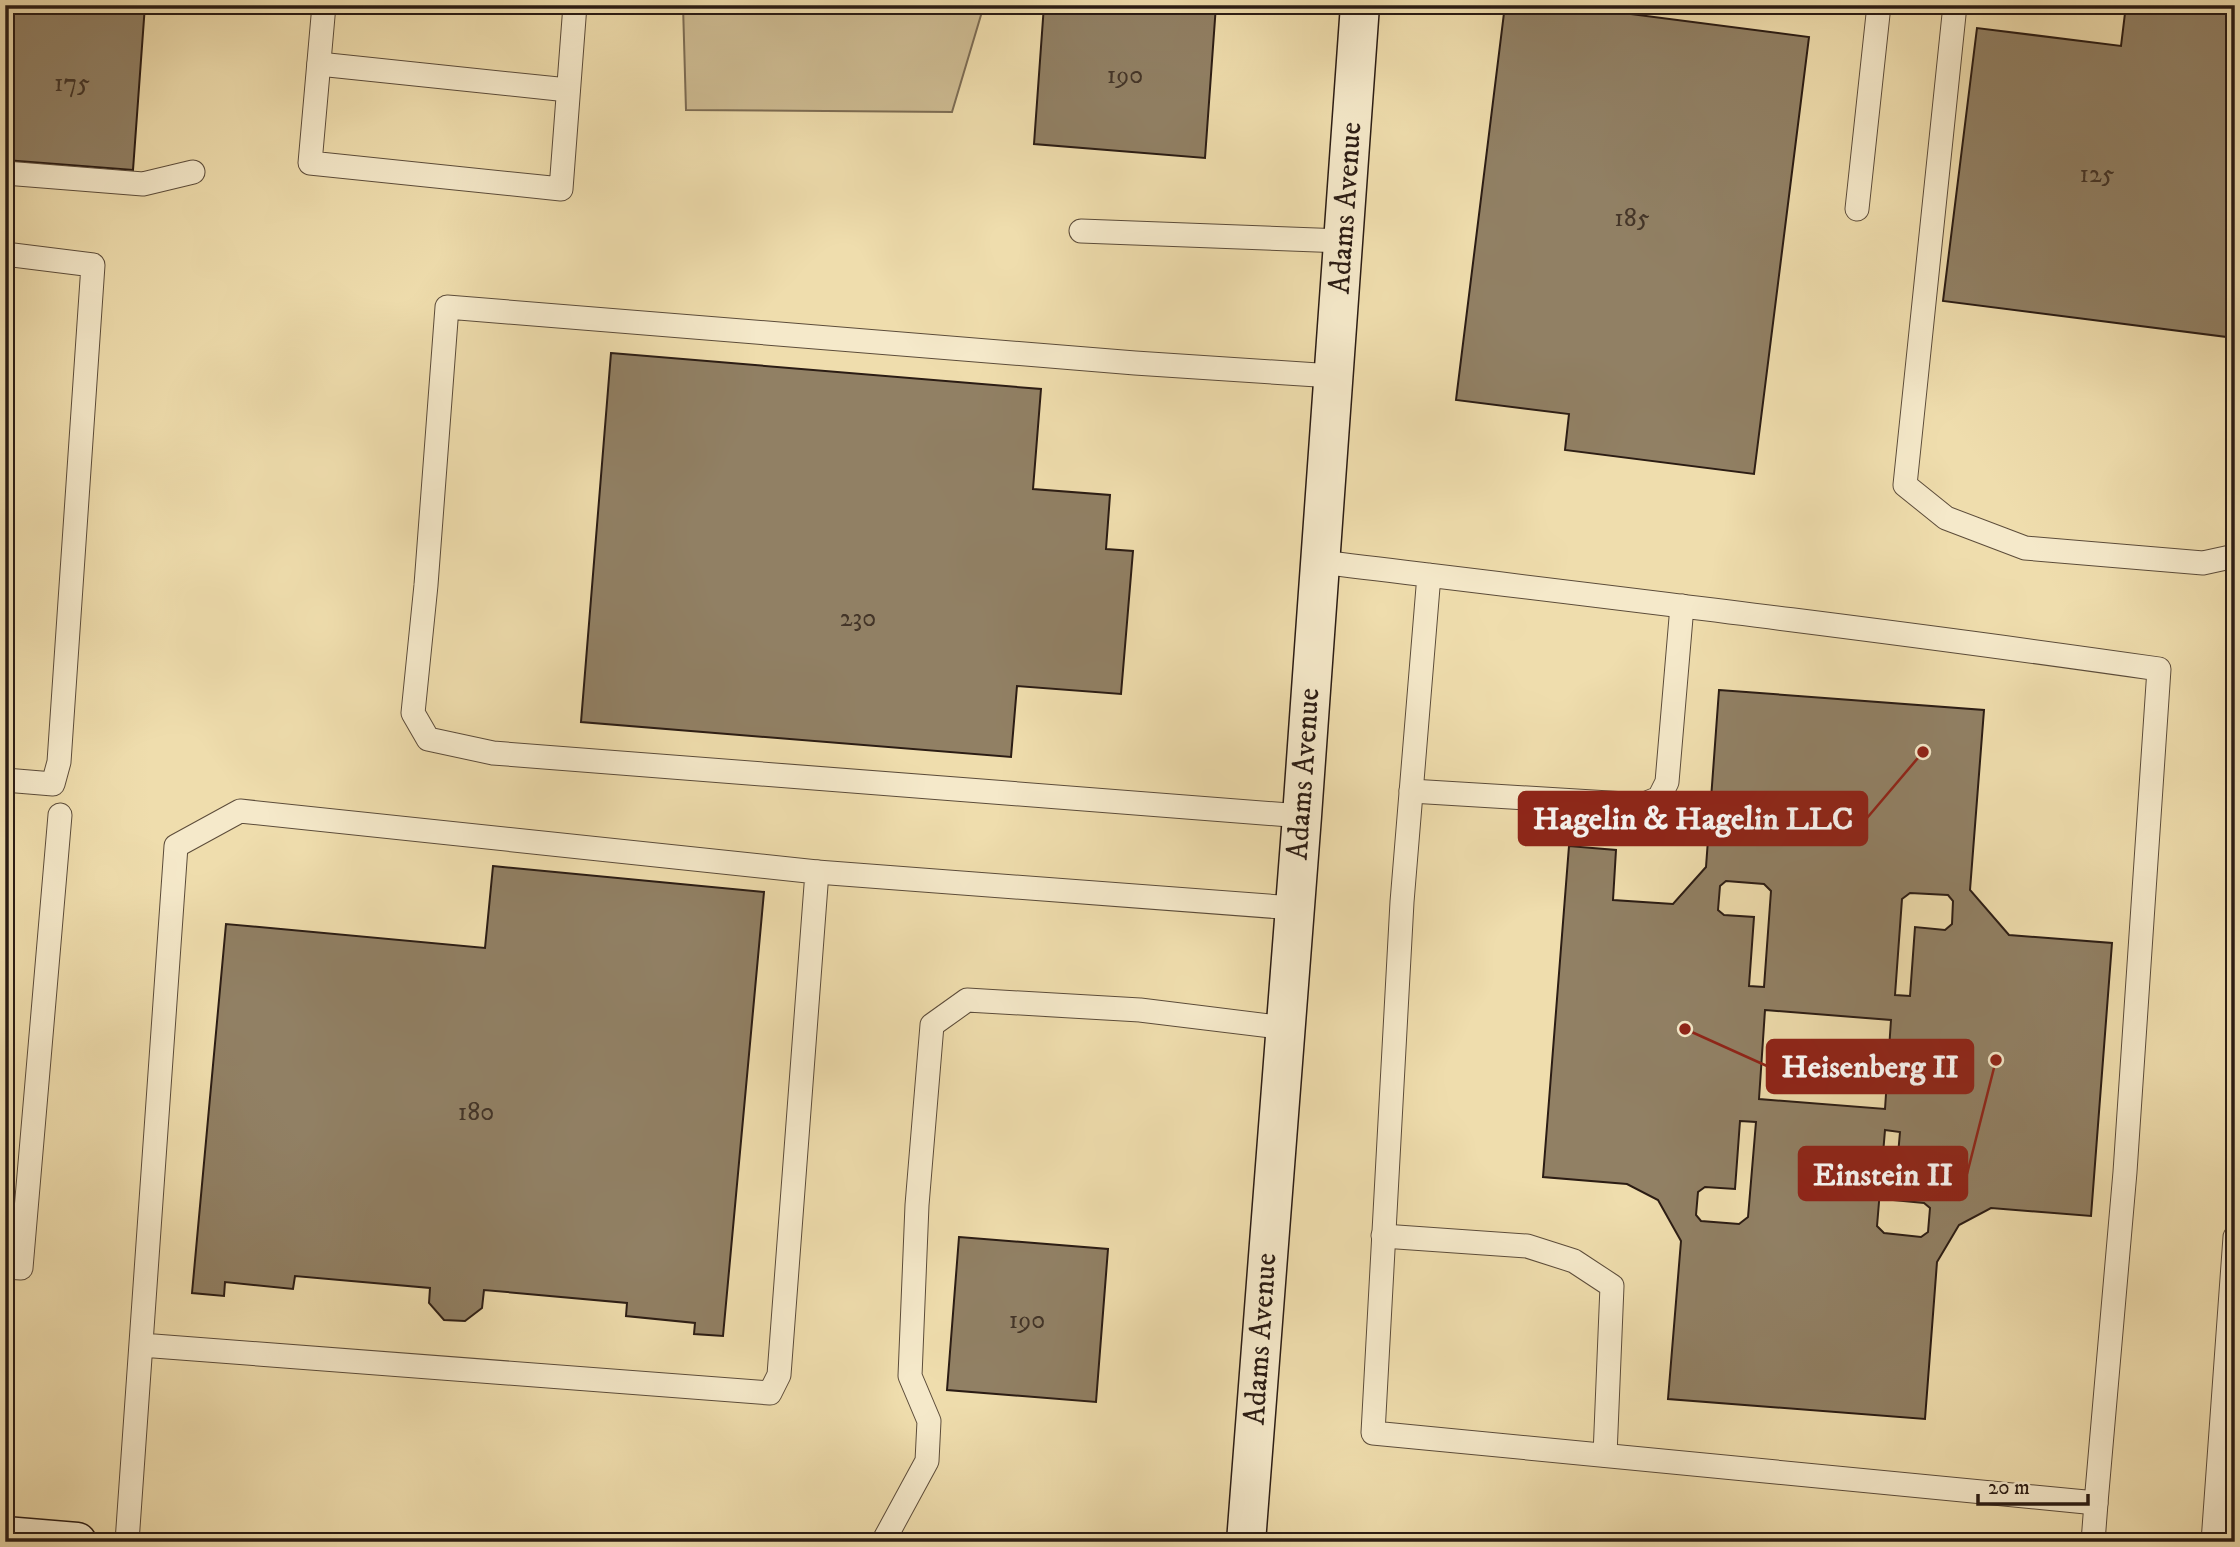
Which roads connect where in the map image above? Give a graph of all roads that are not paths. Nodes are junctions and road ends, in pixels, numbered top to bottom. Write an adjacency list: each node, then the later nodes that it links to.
1 (324, 5): 6 (lane)
2 (575, 5): 7 (lane)
3 (1360, 5): 12 (street, Adams Avenue)
4 (1879, 5): 10 (lane)
5 (1955, 5): 15 (lane)
6 (319, 64): 7 (lane); 7 (lane)
7 (568, 90)
8 (193, 172): 9 (lane)
9 (5, 173)
10 (1857, 209)
11 (1081, 231): 12 (lane)
12 (1343, 242): 14 (street, Adams Avenue)
13 (5, 254): 19 (lane)
14 (1334, 376): 16 (street, Adams Avenue); 22 (lane)
15 (2235, 556)
16 (1320, 562): 17 (lane); 22 (street, Adams Avenue)
17 (1429, 575): 18 (lane); 20 (lane)
18 (1682, 606): 20 (lane); 31 (lane)
19 (5, 780)
20 (1411, 791): 26 (lane)
21 (60, 815): 28 (lane)
22 (1301, 816): 24 (street, Adams Avenue)
23 (817, 872): 24 (lane); 29 (lane); 29 (lane)
24 (1294, 908): 25 (street, Adams Avenue)
25 (1286, 1028): 35 (lane); 36 (street, Adams Avenue)
26 (1383, 1236): 30 (lane); 30 (lane)
27 (2235, 1237): 38 (lane)
28 (5, 1267)
29 (141, 1345): 34 (lane)
30 (1605, 1455): 31 (lane)
31 (2096, 1503): 37 (lane)
32 (5, 1536): 33 (street)
33 (77, 1542)
34 (127, 1542)
35 (883, 1542)
36 (1246, 1542)
37 (2093, 1542)
38 (2213, 1542)

